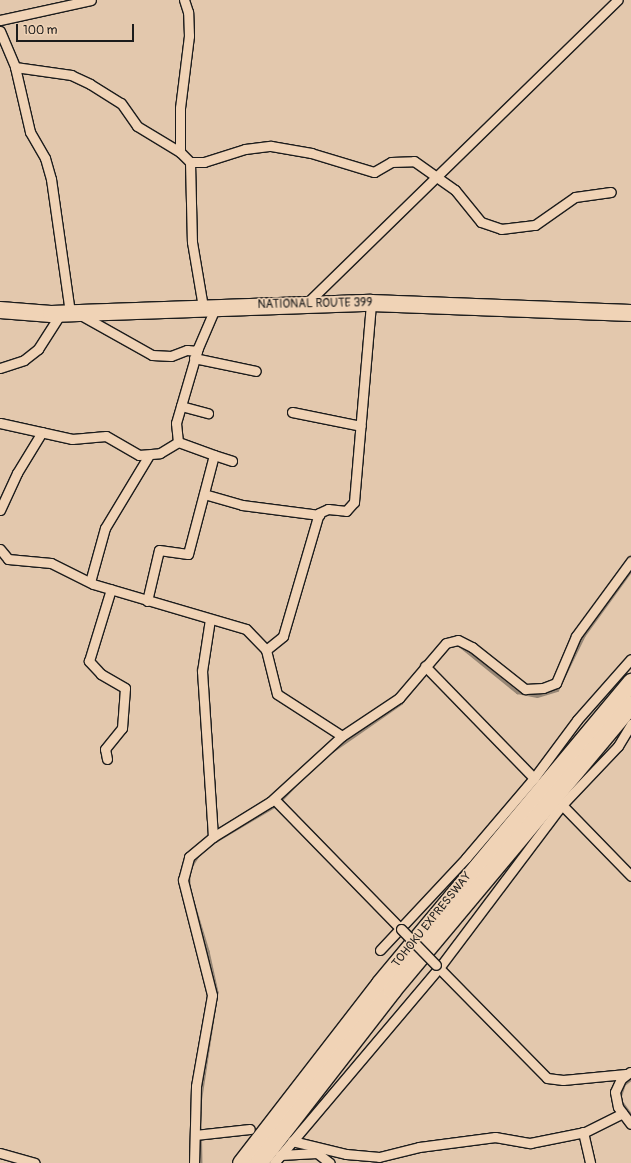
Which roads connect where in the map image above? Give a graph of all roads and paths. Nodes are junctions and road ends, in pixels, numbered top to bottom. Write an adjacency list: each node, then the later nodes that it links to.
1 (91, 0): 4 (street)
2 (184, 0): 7 (street)
3 (618, 0): 9 (street)
4 (0, 20)
5 (0, 31): 6 (street)
6 (15, 67): 7 (street); 15 (street)
7 (180, 152): 8 (street)
8 (190, 162): 9 (street); 13 (street)
9 (437, 176): 10 (street); 11 (street)
10 (611, 192)
11 (306, 302): 12 (highway, NATIONAL ROUTE 399); 13 (highway, NATIONAL ROUTE 399)
12 (371, 302): 16 (highway, NATIONAL ROUTE 399); 24 (street)
13 (210, 306): 15 (highway, NATIONAL ROUTE 399); 17 (street)
14 (0, 310): 15 (highway, NATIONAL ROUTE 399)
15 (70, 313): 17 (street); 18 (street)
16 (631, 313)
17 (195, 355): 19 (street); 20 (street)
18 (0, 368)
19 (256, 372)
20 (180, 406): 22 (street); 26 (street)
21 (292, 412): 24 (street)
22 (208, 413)
23 (0, 422): 25 (street)
24 (361, 426): 32 (street)
25 (42, 432): 28 (street); 31 (street)
26 (178, 442): 27 (street); 28 (street)
27 (214, 454): 29 (street); 30 (street)
28 (149, 455): 35 (street)
29 (232, 461)
30 (204, 494): 32 (street); 37 (street)
31 (0, 510)
32 (319, 515): 39 (street)
33 (0, 549): 35 (street)
34 (631, 561): 41 (street)
35 (90, 582): 36 (street)
36 (111, 589): 37 (street); 46 (street)
37 (147, 601): 38 (street)
38 (210, 619): 39 (street); 50 (street)
39 (266, 650): 45 (street)
40 (631, 659): 47 (street)
41 (428, 669): 45 (street); 47 (street)
42 (631, 682): 66 (highway, TOHOKU EXPRESSWAY)
43 (631, 704): 67 (highway, TOHOKU EXPRESSWAY)
44 (631, 724): 49 (street)
45 (342, 736): 48 (street)
46 (107, 759)
47 (534, 778): 52 (street)
48 (277, 802): 50 (street); 52 (street)
49 (562, 805): 51 (street); 54 (street)
50 (213, 836): 60 (street)
51 (631, 876)
52 (400, 928): 53 (street); 54 (street, bridge)
53 (380, 950)
54 (438, 967): 55 (street); 61 (street)
55 (628, 1072): 56 (street)
56 (623, 1113): 57 (street); 59 (street)
57 (631, 1124)
58 (250, 1129): 60 (street)
59 (583, 1132): 61 (street); 70 (street)
60 (199, 1134): 65 (street)
61 (292, 1141): 63 (street)
62 (0, 1153): 64 (street)
63 (280, 1155): 68 (street); 69 (street)
64 (35, 1163)
65 (194, 1163)
66 (241, 1163)
67 (258, 1163)
68 (274, 1163)
69 (330, 1163)
70 (590, 1163)

